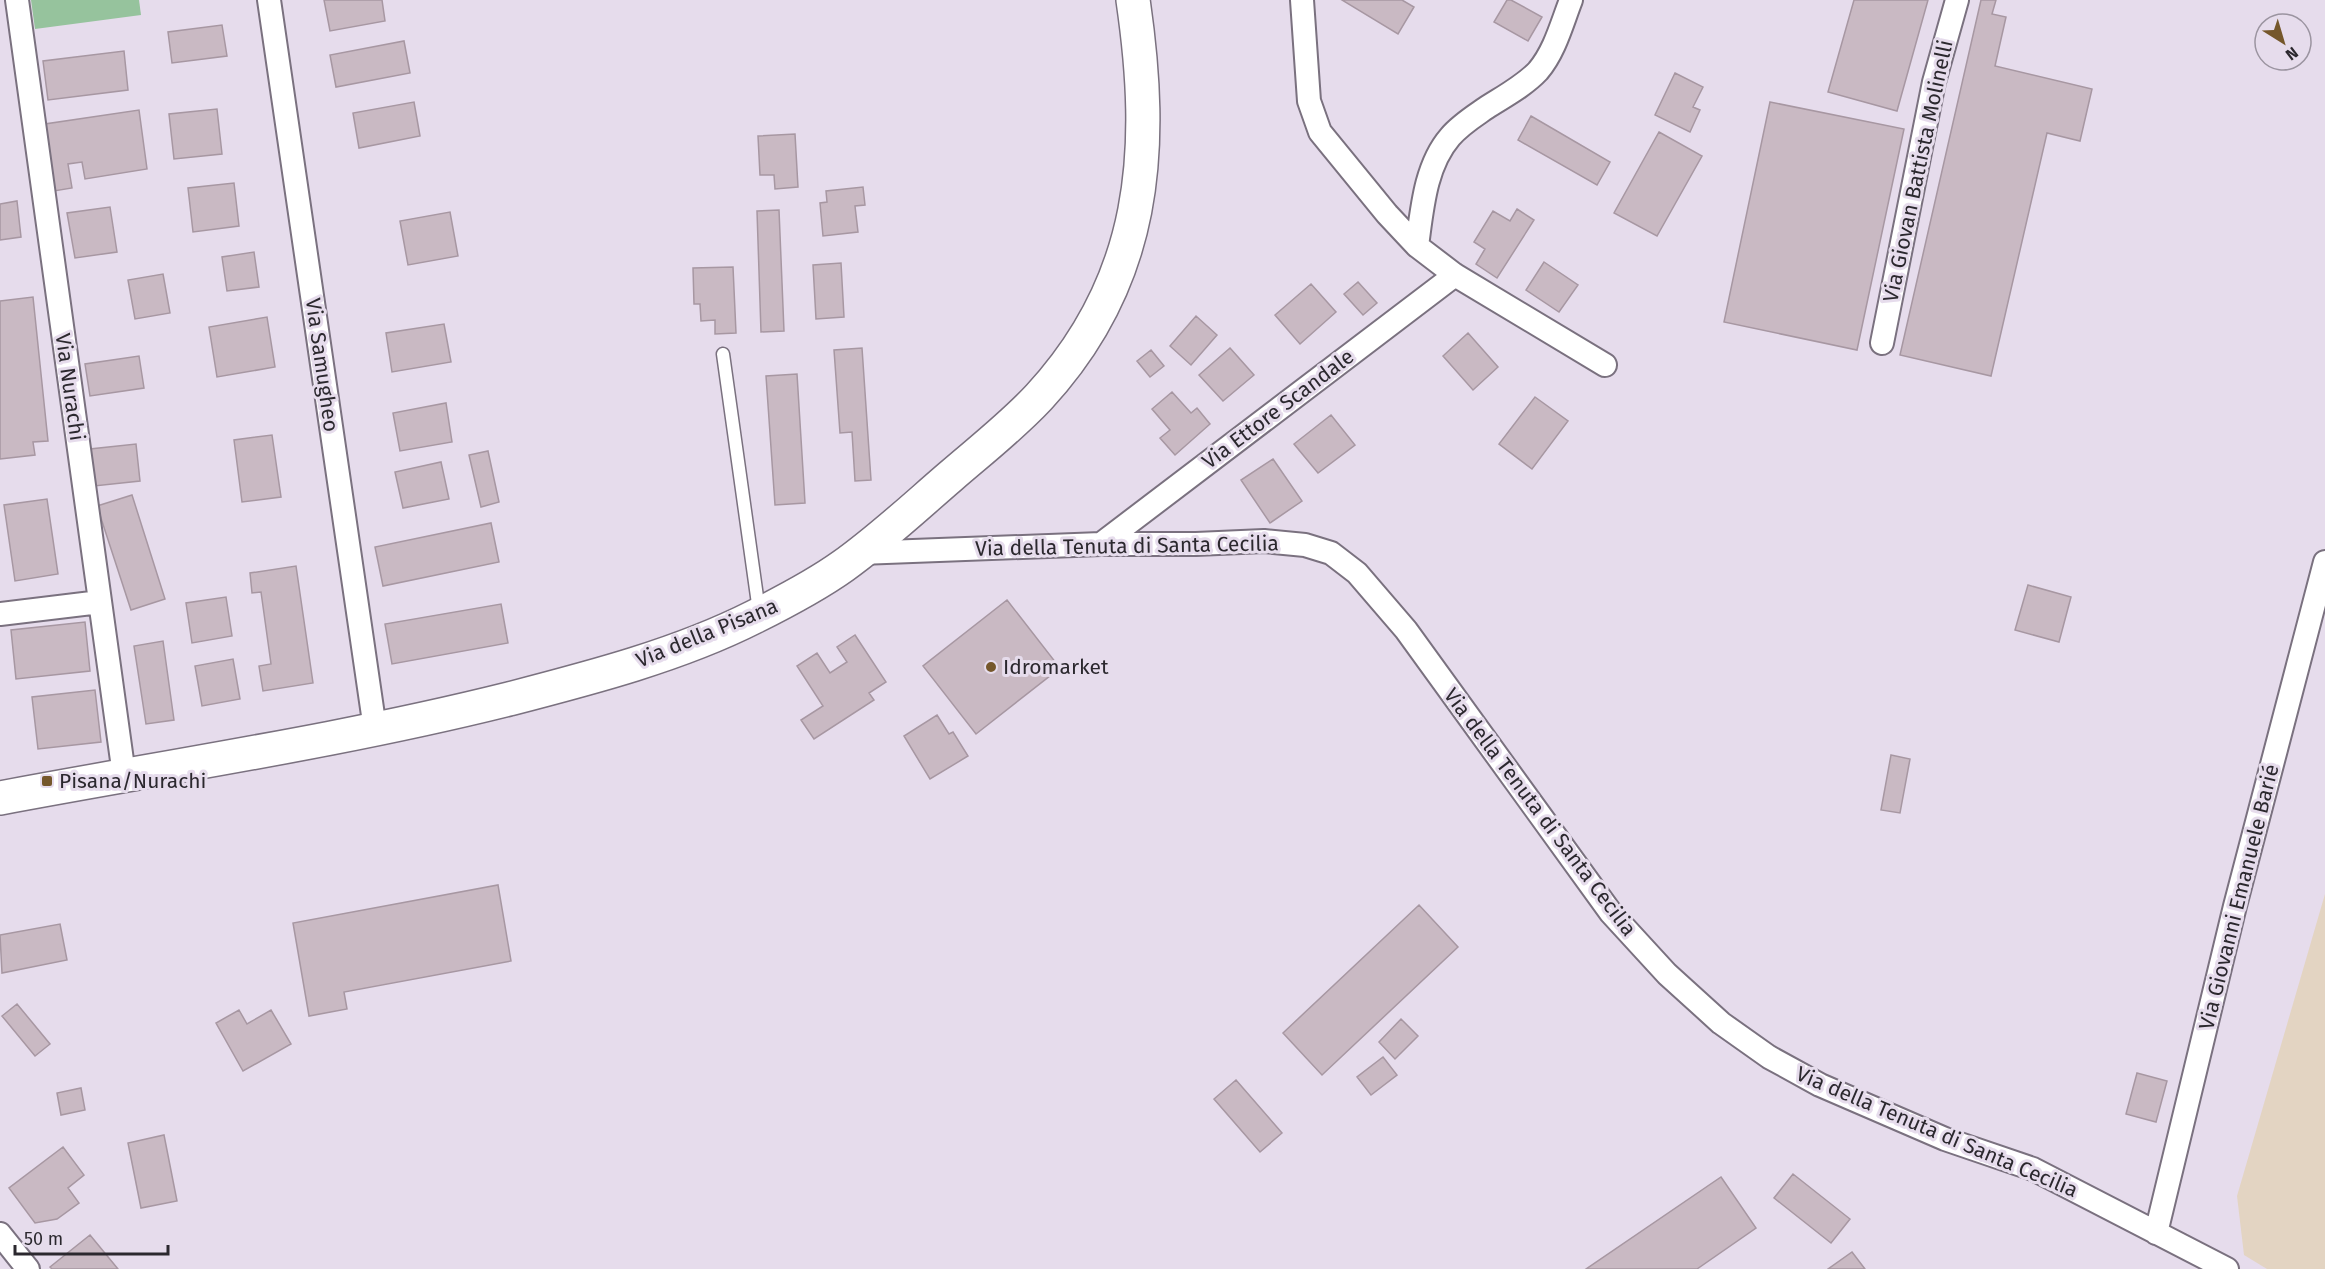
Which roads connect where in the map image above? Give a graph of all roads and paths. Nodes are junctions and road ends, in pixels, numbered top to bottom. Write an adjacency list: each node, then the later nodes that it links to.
1 (17, 0): 15 (street, Via Nurachi)
2 (269, 0): 18 (street, Via Samugheo)
3 (1133, 0): 13 (main road, Via della Pisana)
4 (1302, 0): 7 (street)
5 (1571, 0): 7 (street)
6 (1957, 0): 9 (street, Via Giovan Battista Molinelli)
7 (1417, 246): 8 (street)
8 (1455, 275): 11 (street); 12 (street, Via Ettore Scandale)
9 (1882, 343)
10 (723, 354): 17 (lane)
11 (1605, 364)
12 (1101, 544): 13 (street, Via della Tenuta di Santa Cecilia); 21 (street, Via della Tenuta di Santa Cecilia)
13 (860, 553): 17 (main road, Via della Pisana)
14 (2325, 562): 21 (street, Via Giovanni Emanuele Barié)
15 (100, 602): 16 (street); 19 (street, Via Nurachi)
16 (0, 614)
17 (760, 614): 18 (main road, Via della Pisana)
18 (375, 729): 19 (main road, Via della Pisana)
19 (124, 775): 20 (main road, Via della Pisana)
20 (0, 798)
21 (2156, 1233): 24 (street, Via della Tenuta di Santa Cecilia)
22 (0, 1234): 23 (street)
23 (28, 1269)
24 (2227, 1269)

